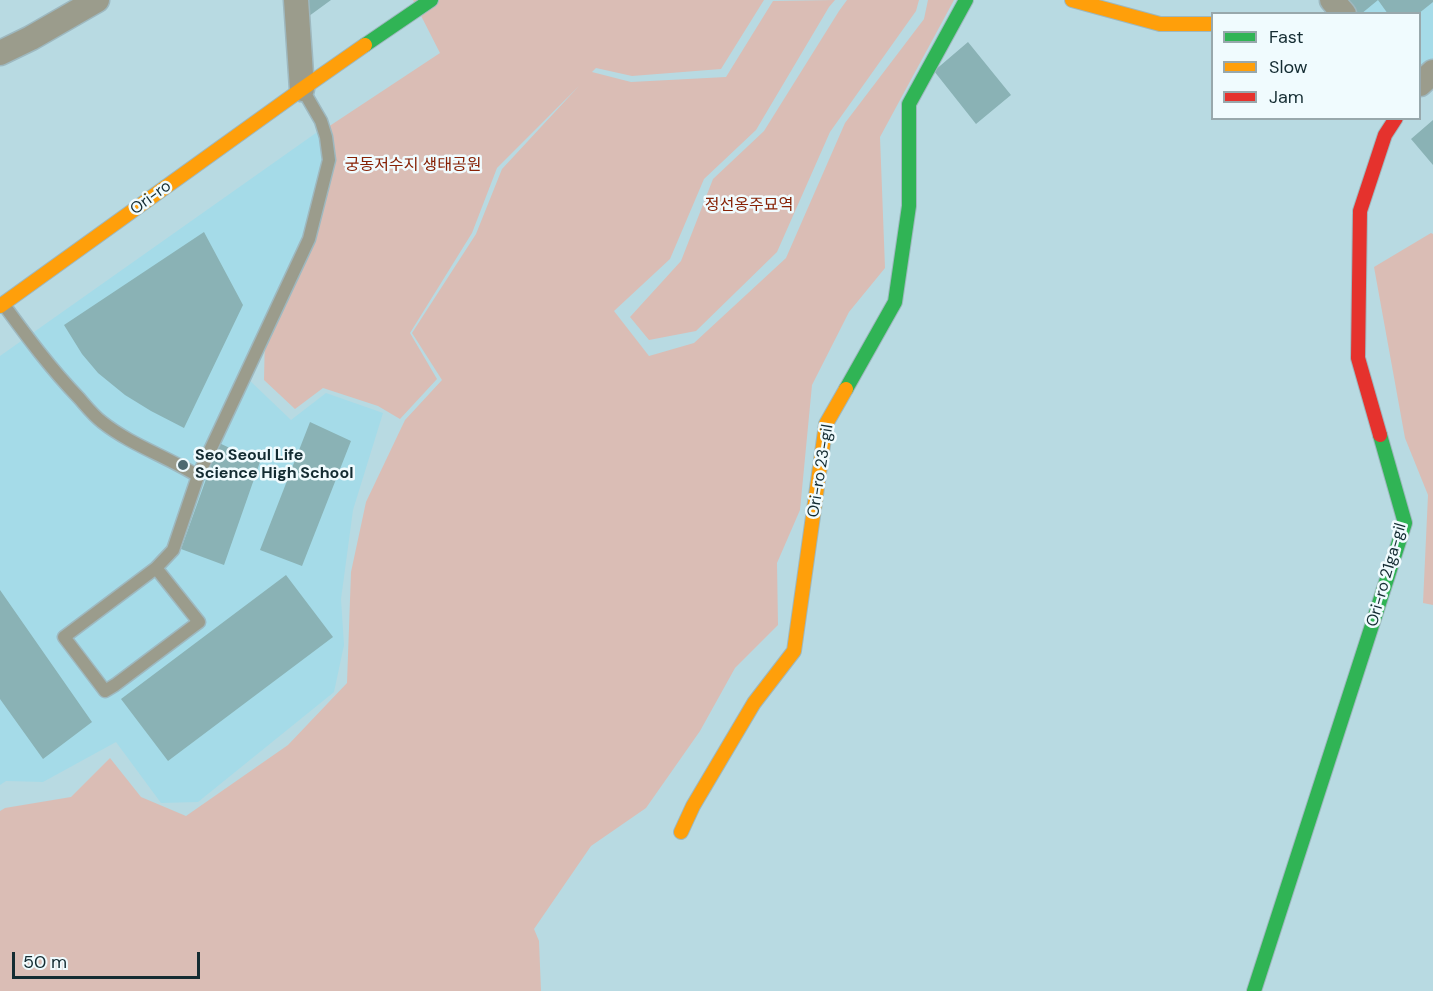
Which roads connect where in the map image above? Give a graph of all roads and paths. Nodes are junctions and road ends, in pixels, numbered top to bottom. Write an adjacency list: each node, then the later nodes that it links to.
1 (97, 0): 9 (street)
2 (296, 0): 10 (street)
3 (431, 0): 10 (street, Ori-ro)
4 (966, 0): 15 (street, Ori-ro 23-gil)
5 (1072, 0): 8 (street)
6 (1332, 0): 7 (street)
7 (1342, 12)
8 (1211, 24)
9 (0, 53)
10 (302, 89): 12 (street, Ori-ro); 13 (lane)
11 (1395, 120): 16 (street, Ori-ro 21ga-gil)
12 (2, 305): 13 (lane)
13 (198, 476): 14 (lane)
14 (156, 568): 14 (lane)
15 (681, 832)
16 (1254, 991)

